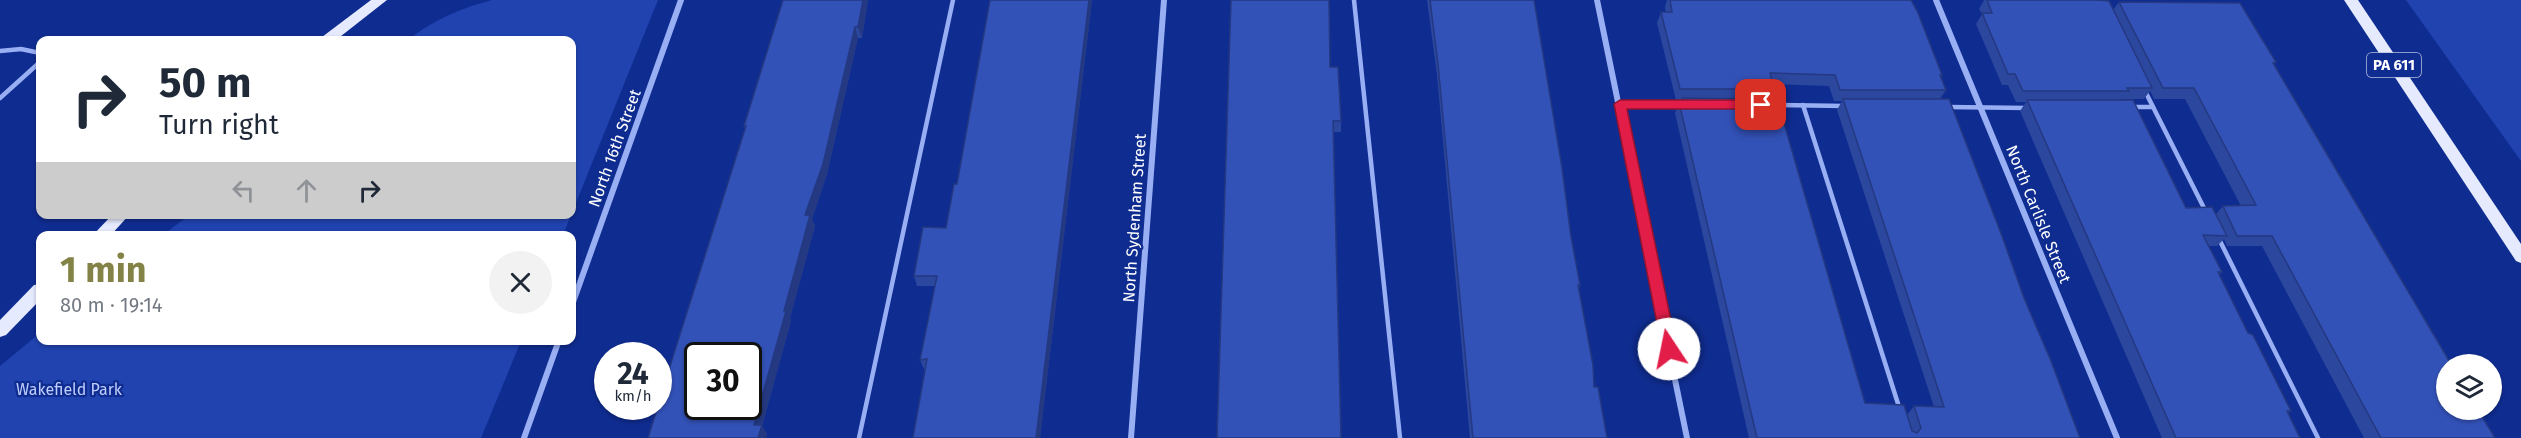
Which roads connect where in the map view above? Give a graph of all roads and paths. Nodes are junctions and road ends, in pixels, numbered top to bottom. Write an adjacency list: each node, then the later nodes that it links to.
1 (380, 0): 9 (main road)
2 (681, 0): 31 (street, North 16th Street)
3 (953, 0): 36 (lane)
4 (1164, 0): 37 (street, North Sydenham Street)
5 (1354, 0): 38 (lane)
6 (1597, 0): 15 (street)
7 (1936, 0): 23 (street, North Carlisle Street)
8 (2351, 0): 29 (main road, PA 611)
9 (332, 36)
10 (0, 51): 11 (lane)
11 (36, 52)
12 (36, 66): 14 (lane)
13 (2142, 86): 22 (lane)
14 (0, 98)
15 (1620, 104): 16 (lane); 39 (street)
16 (1690, 105)
17 (1769, 105): 18 (lane)
18 (1803, 105): 19 (lane); 34 (lane)
19 (1850, 106)
20 (1943, 107): 23 (lane)
21 (2130, 107): 22 (lane)
22 (2153, 107): 25 (lane)
23 (1980, 108): 24 (lane); 40 (street, North Carlisle Street)
24 (2040, 108)
25 (2206, 214)
26 (118, 219): 27 (main road)
27 (104, 231)
28 (2217, 235): 41 (lane)
29 (2521, 257)
30 (36, 294): 32 (main road)
31 (576, 294)
32 (0, 330)
33 (557, 345): 35 (street)
34 (1902, 416)
35 (524, 438)
36 (859, 438)
37 (1131, 438)
38 (1400, 438)
39 (1687, 438)
40 (2117, 438)
41 (2318, 438)

